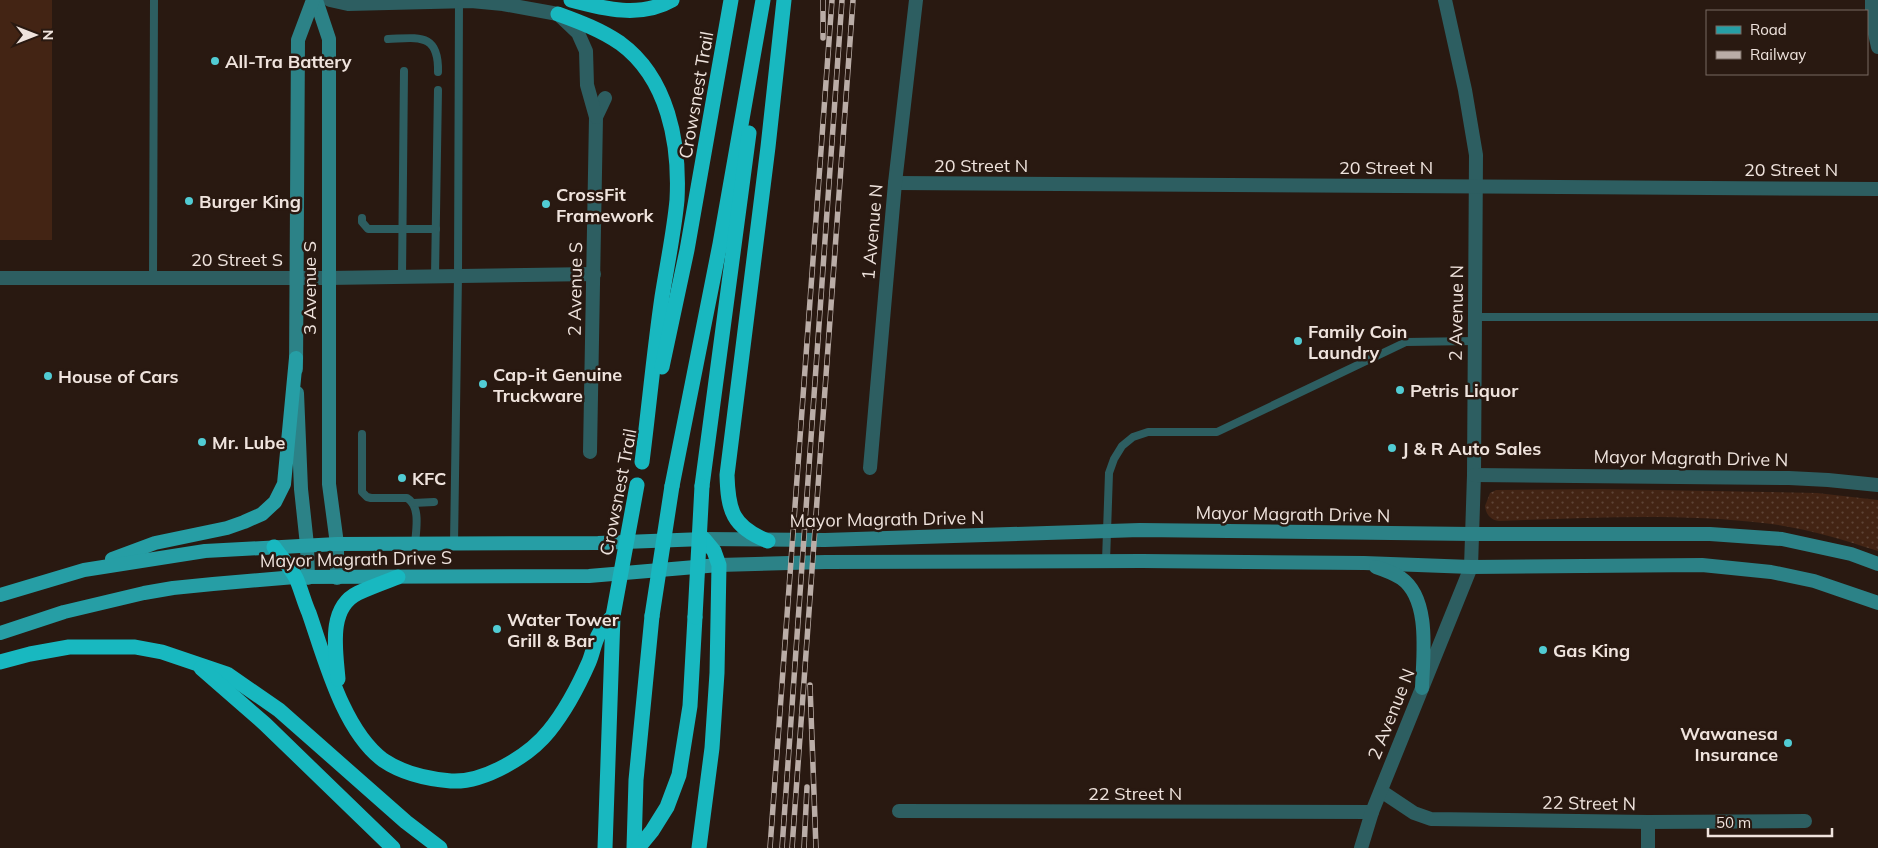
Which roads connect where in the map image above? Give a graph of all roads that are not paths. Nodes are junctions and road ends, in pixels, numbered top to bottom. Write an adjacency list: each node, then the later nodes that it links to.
1 (154, 0): 32 (lane)
2 (314, 0): 33 (main road, 3 Avenue S); 34 (main road, 3 Avenue S)
3 (330, 0): 12 (street)
4 (571, 0): 5 (highway)
5 (672, 0)
6 (731, 0): 41 (highway, Crowsnest Trail)
7 (763, 0): 81 (highway, bridge); 81 (highway, bridge)
8 (784, 0): 50 (highway)
9 (916, 0): 21 (street, 1 Avenue N)
10 (1445, 0): 22 (street, 2 Avenue N)
11 (1872, 0): 15 (street)
12 (459, 1): 13 (street); 29 (lane)
13 (558, 14): 20 (street); 41 (highway)
14 (388, 39): 17 (lane)
15 (1878, 47)
16 (404, 71): 25 (lane)
17 (438, 72)
18 (438, 90): 26 (lane)
19 (605, 98): 20 (street, 2 Avenue S)
20 (596, 117): 27 (street, 2 Avenue S)
21 (895, 183): 22 (street, 20 Street N); 42 (street, 1 Avenue N)
22 (1477, 186): 23 (street, 20 Street N); 35 (street, 2 Avenue N)
23 (1878, 189)
24 (362, 218): 25 (lane)
25 (403, 229): 26 (lane); 30 (lane)
26 (436, 229): 28 (lane)
27 (594, 274): 29 (street, 20 Street S); 40 (street, 2 Avenue S)
28 (435, 276): 29 (street, 20 Street S); 30 (street, 20 Street S)
29 (458, 276): 53 (lane)
30 (402, 277): 34 (street, 20 Street S)
31 (0, 278): 32 (street, 20 Street S)
32 (154, 278): 33 (street, 20 Street S)
33 (296, 278): 34 (street, 20 Street S); 38 (main road, 3 Avenue S)
34 (328, 278): 51 (main road, 3 Avenue S)
35 (1474, 317): 36 (lane); 37 (street, 2 Avenue N)
36 (1878, 317)
37 (1474, 341): 43 (street, 2 Avenue N); 47 (lane)
38 (296, 358): 54 (main road, 3 Avenue S); 61 (main road)
39 (362, 434): 46 (lane)
40 (590, 452)
41 (642, 462): 67 (highway, Crowsnest Trail, bridge)
42 (870, 468)
43 (1474, 475): 44 (street, Mayor Magrath Drive N); 48 (street, 2 Avenue N)
44 (1878, 485)
45 (434, 502): 46 (lane)
46 (414, 503): 52 (lane)
47 (1107, 532): 48 (main road, Mayor Magrath Drive N); 50 (main road, Mayor Magrath Drive N); 56 (lane)
48 (1471, 534): 58 (main road, Mayor Magrath Drive N); 60 (street, 2 Avenue N)
49 (704, 539): 50 (main road, Mayor Magrath Drive N); 53 (main road, Mayor Magrath Drive S); 59 (highway)
50 (768, 541)
51 (337, 544): 52 (main road, Mayor Magrath Drive S); 54 (main road, Mayor Magrath Drive S); 64 (main road, 3 Avenue S)
52 (415, 544): 53 (main road, Mayor Magrath Drive S)
53 (454, 544)
54 (307, 545): 55 (main road, Mayor Magrath Drive S); 63 (main road, 3 Avenue S)
55 (274, 547): 61 (main road, Mayor Magrath Drive S); 63 (highway)
56 (1106, 561): 57 (main road); 59 (main road)
57 (1364, 563): 60 (main road); 71 (main road)
58 (1878, 564)
59 (719, 566): 62 (main road, Mayor Magrath Drive S); 82 (highway)
60 (1471, 567): 66 (main road); 71 (street, 2 Avenue N)
61 (84, 570): 65 (main road, Mayor Magrath Drive S)
62 (398, 577): 64 (main road, Mayor Magrath Drive S); 72 (highway)
63 (302, 578): 64 (main road, Mayor Magrath Drive S); 68 (main road, Mayor Magrath Drive S); 72 (highway)
64 (337, 578)
65 (0, 595)
66 (1878, 603)
67 (613, 616): 72 (highway); 80 (highway, Crowsnest Trail)
68 (0, 633)
69 (0, 662): 70 (highway)
70 (194, 662): 78 (highway); 79 (highway)
71 (1422, 688): 73 (street, 2 Avenue N)
72 (340, 698)
73 (1380, 791): 75 (street, 2 Avenue N); 77 (street, 22 Street N)
74 (899, 811): 75 (street, 22 Street N)
75 (1372, 812): 83 (street, 2 Avenue N)
76 (1805, 821): 77 (street, 22 Street N)
77 (1648, 822): 84 (street)
78 (393, 848)
79 (440, 848)
80 (605, 848)
81 (636, 848)
82 (699, 848)
83 (1362, 848)
84 (1648, 848)

